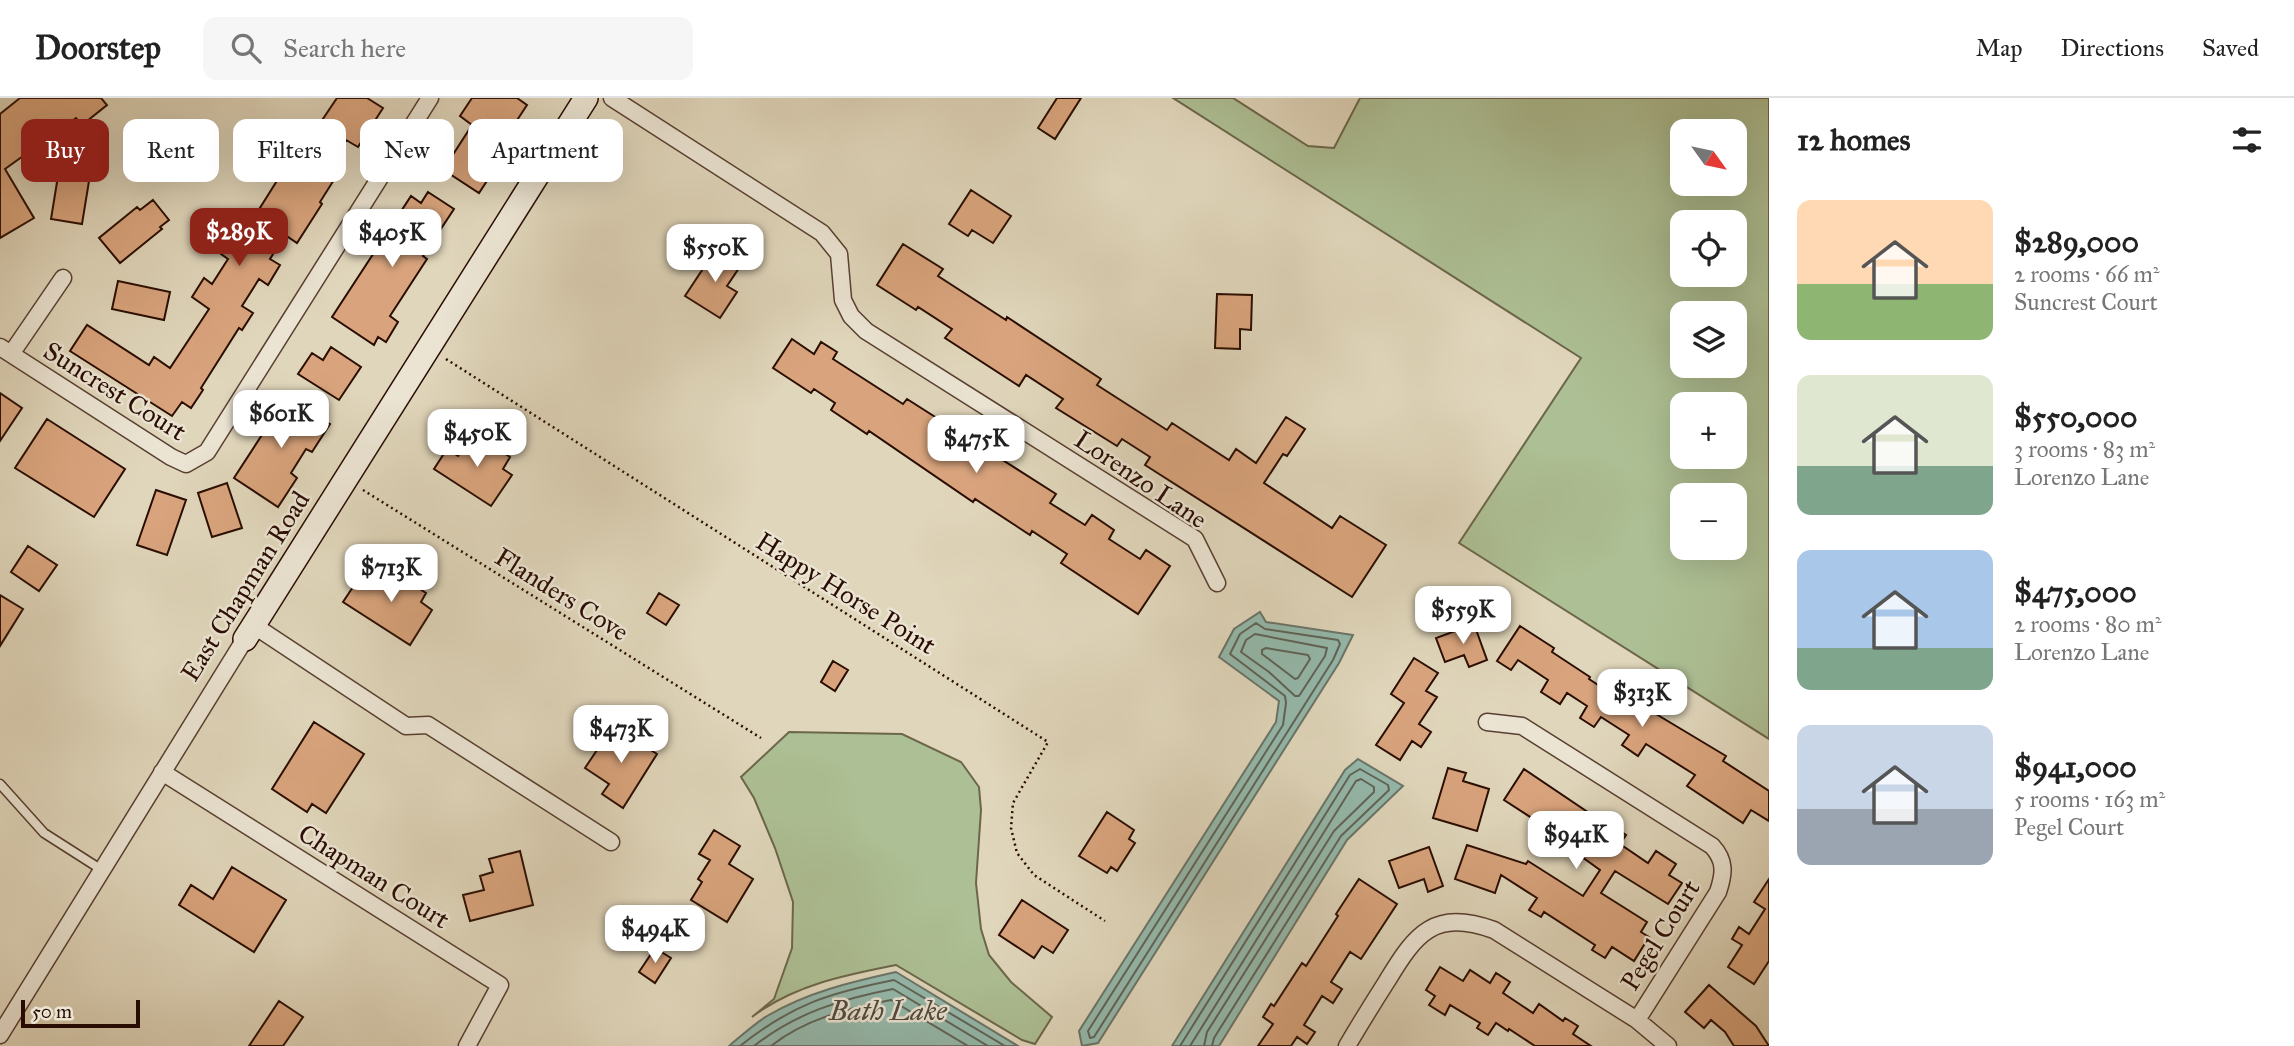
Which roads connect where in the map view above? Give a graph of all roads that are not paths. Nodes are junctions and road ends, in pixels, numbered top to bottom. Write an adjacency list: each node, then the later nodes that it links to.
1 (430, 98): 5 (street, Suncrest Court)
2 (586, 98): 7 (street, East Chapman Road)
3 (612, 98): 6 (street, Lorenzo Lane)
4 (63, 278): 5 (street)
5 (6, 350)
6 (1217, 583)
7 (249, 632): 9 (street, East Chapman Road); 11 (street)
8 (1487, 722): 13 (street, Pegel Court)
9 (162, 772): 12 (street, East Chapman Road); 15 (street, Chapman Court)
10 (0, 785): 12 (lane)
11 (611, 842)
12 (102, 870): 14 (street, East Chapman Road)
13 (1637, 1020): 16 (street); 17 (street)
14 (0, 1035)
15 (467, 1046)
16 (1347, 1046)
17 (1668, 1046)

